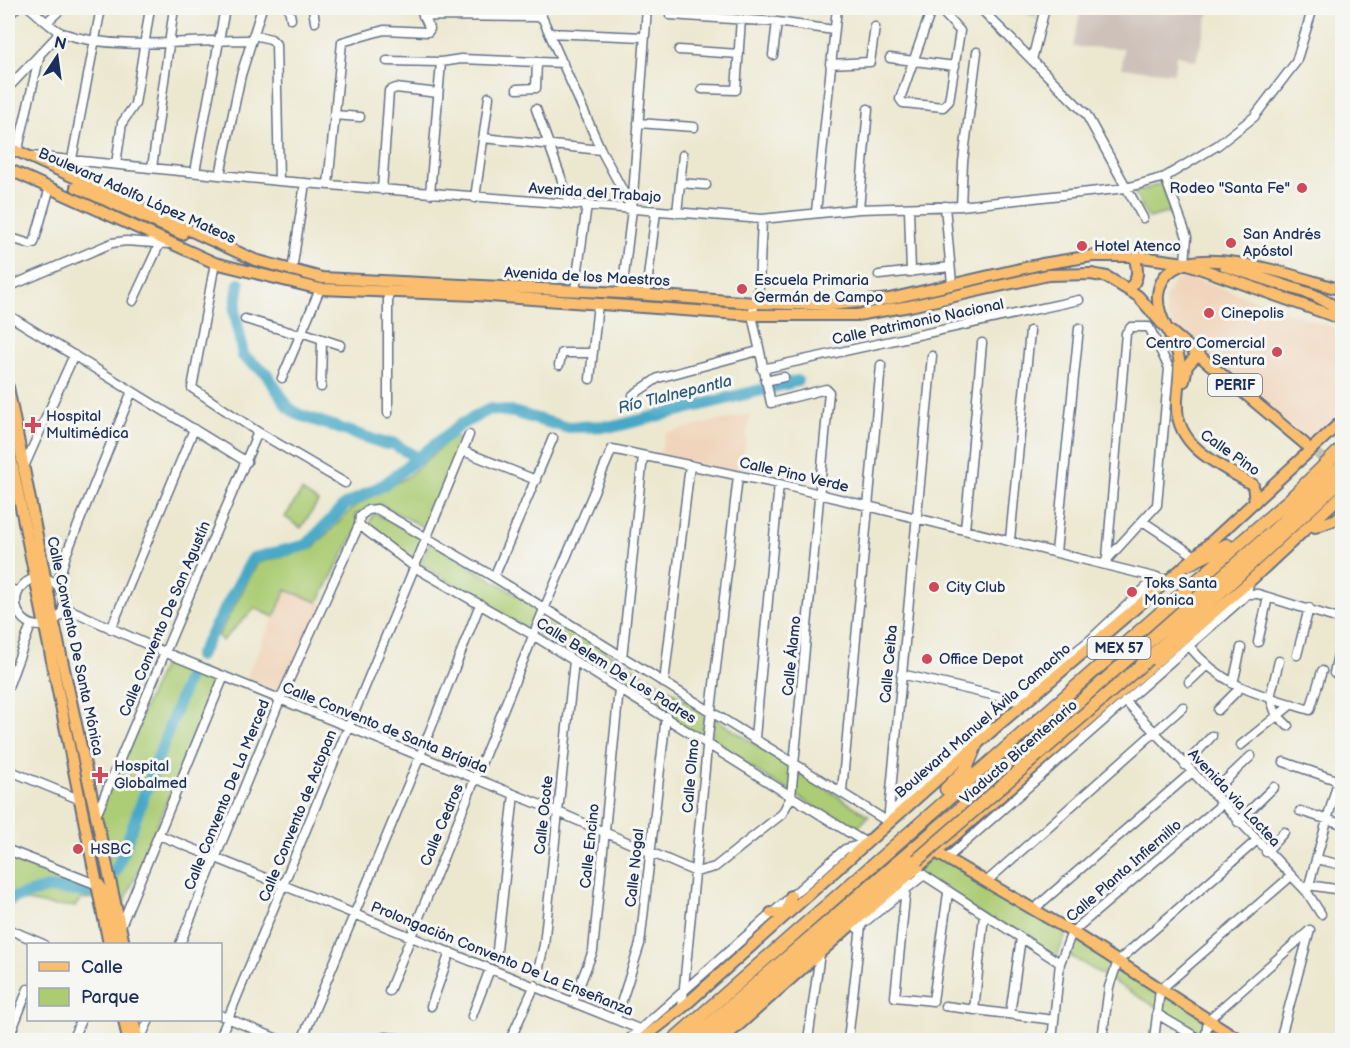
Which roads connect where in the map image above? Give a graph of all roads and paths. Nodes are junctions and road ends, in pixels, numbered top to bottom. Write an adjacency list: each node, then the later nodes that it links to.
1 (16, 8): 22 (street)
2 (23, 8): 19 (street)
3 (62, 8): 26 (street)
4 (101, 8): 35 (street)
5 (150, 8): 38 (street)
6 (174, 8): 37 (street)
7 (225, 8): 36 (street)
8 (262, 8): 34 (street)
9 (289, 8): 24 (street)
10 (313, 8): 27 (street)
11 (538, 8): 23 (street)
12 (647, 8): 33 (street)
13 (837, 8): 30 (street)
14 (932, 8): 50 (street)
15 (939, 8): 52 (street)
16 (980, 8): 45 (street)
17 (1045, 8): 45 (street)
18 (1313, 8): 76 (street, Avenida del Trabajo)
19 (31, 9): 26 (street)
20 (422, 12): 23 (street); 60 (street)
21 (670, 15): 25 (street)
22 (8, 16)
23 (542, 16): 32 (street)
24 (291, 19)
25 (741, 19): 28 (street); 42 (street)
26 (48, 21): 31 (street)
27 (315, 22)
28 (777, 22): 30 (street); 43 (street)
29 (875, 27): 51 (street)
30 (832, 30): 51 (street)
31 (60, 33): 35 (street); 41 (street)
32 (549, 33): 33 (street); 49 (street)
33 (644, 37): 62 (street)
34 (252, 38): 36 (street); 75 (street); 77 (street)
35 (96, 39): 38 (street); 69 (street)
36 (220, 39): 37 (street); 74 (street)
37 (170, 43): 38 (street); 72 (street)
38 (145, 44): 71 (street)
39 (679, 50): 42 (street)
40 (977, 52): 90 (street)
41 (40, 54): 53 (street); 67 (street)
42 (739, 54): 55 (street)
43 (773, 55)
44 (890, 58): 50 (street)
45 (1032, 60): 83 (street)
46 (387, 61): 47 (street)
47 (441, 62): 48 (street); 56 (street)
48 (537, 62): 49 (street); 54 (street)
49 (563, 63): 66 (street)
50 (913, 63): 52 (street); 52 (street)
51 (830, 64): 95 (street)
52 (955, 66)
53 (8, 88)
54 (517, 89)
55 (702, 89)
56 (438, 93): 84 (street); 85 (street)
57 (489, 97): 64 (street)
58 (536, 108): 65 (street)
59 (868, 108): 93 (street)
60 (334, 115): 61 (street); 80 (street)
61 (360, 117)
62 (638, 123): 63 (street); 92 (street)
63 (694, 127)
64 (483, 138): 65 (street); 86 (street)
65 (550, 146): 66 (street); 87 (street)
66 (601, 150): 92 (street)
67 (12, 152): 69 (street, Avenida del Trabajo); 103 (main road, Boulevard Adolfo López Mateos); 104 (main road, Avenida de los Maestros)
68 (683, 155): 79 (street)
69 (72, 159): 71 (street, Avenida del Trabajo)
70 (8, 162): 103 (main road, Avenida de los Maestros)
71 (116, 164): 72 (street, Avenida del Trabajo)
72 (152, 168): 74 (street, Avenida del Trabajo)
73 (8, 169): 82 (main road, Avenida de los Maestros)
74 (195, 172): 75 (street, Avenida del Trabajo)
75 (220, 175): 77 (street, Avenida del Trabajo)
76 (1165, 177): 83 (street, Avenida del Trabajo); 107 (street)
77 (279, 181): 78 (street, Avenida del Trabajo)
78 (305, 183): 80 (street, Avenida del Trabajo); 109 (street)
79 (680, 183): 81 (street); 96 (street)
80 (328, 185): 84 (street, Avenida del Trabajo)
81 (706, 185)
82 (50, 187): 99 (street); 101 (main road, Avenida de los Maestros)
83 (1126, 188): 90 (street, Avenida del Trabajo); 97 (street)
84 (382, 190): 85 (street, Avenida del Trabajo)
85 (430, 194): 86 (street, Avenida del Trabajo)
86 (475, 198): 87 (street, Avenida del Trabajo)
87 (571, 205): 88 (street, Avenida del Trabajo)
88 (587, 206): 92 (street, Avenida del Trabajo); 118 (street)
89 (945, 206): 90 (street, Avenida del Trabajo); 91 (street, Avenida del Trabajo); 108 (street)
90 (961, 206)
91 (909, 208): 93 (street, Avenida del Trabajo); 111 (street)
92 (632, 209): 94 (street, Avenida del Trabajo); 121 (street)
93 (859, 209): 95 (street, Avenida del Trabajo)
94 (656, 211): 96 (street, Avenida del Trabajo); 122 (street)
95 (816, 212): 98 (street, Avenida del Trabajo)
96 (677, 213): 98 (street, Avenida del Trabajo)
97 (1143, 218)
98 (762, 219): 125 (street)
99 (8, 237)
100 (160, 243): 101 (street); 115 (street); 124 (street)
101 (175, 245): 106 (main road, Avenida de los Maestros)
102 (1134, 256): 107 (main road, Avenida de los Maestros); 113 (main road, Avenida de los Maestros); 117 (main road)
103 (228, 258): 104 (main road, Boulevard Adolfo López Mateos); 110 (main road, Avenida de los Maestros)
104 (255, 260): 109 (main road, Avenida de los Maestros)
105 (1207, 261): 107 (main road, Avenida de los Maestros); 114 (main road, Avenida de los Maestros); 127 (main road)
106 (215, 263): 110 (main road, Avenida de los Maestros); 157 (street)
107 (1185, 263): 127 (main road, Avenida de los Maestros); 131 (main road)
108 (950, 267): 111 (street); 113 (street)
109 (292, 271): 118 (main road, Avenida de los Maestros)
110 (253, 272): 116 (main road, Avenida de los Maestros)
111 (911, 272): 112 (street)
112 (879, 276)
113 (952, 284): 125 (main road, Avenida de los Maestros)
114 (1329, 286): 119 (main road, Avenida de los Maestros); 127 (main road)
115 (8, 287)
116 (320, 289): 120 (main road, Avenida de los Maestros); 134 (street)
117 (1128, 289): 129 (main road, Avenida de los Maestros); 131 (main road, Avenida de los Maestros)
118 (575, 290): 121 (main road, Avenida de los Maestros)
119 (1342, 290)
120 (388, 291): 126 (main road, Avenida de los Maestros); 154 (street)
121 (622, 293): 122 (main road, Avenida de los Maestros)
122 (646, 294): 125 (main road, Avenida de los Maestros)
123 (1079, 300): 145 (street, Calle Patrimonio Nacional)
124 (133, 301)
125 (756, 303): 129 (street)
126 (598, 304): 129 (main road, Avenida de los Maestros); 139 (street)
127 (1342, 312)
128 (8, 315): 141 (street)
129 (752, 315): 138 (street)
130 (245, 319): 134 (street)
131 (1164, 326): 140 (main road, Avenida de los Maestros / PERIF); 178 (main road, Calle Pino)
132 (1078, 328): 188 (street)
133 (1030, 331): 187 (street)
134 (300, 334): 135 (street); 147 (street)
135 (322, 340): 137 (street); 151 (street)
136 (982, 343): 184 (street)
137 (340, 345)
138 (758, 351): 145 (street); 153 (street)
139 (593, 353): 143 (street); 148 (street)
140 (1198, 354): 161 (main road, Avenida de los Maestros / PERIF); 172 (main road, Calle Pino)
141 (74, 355): 152 (street); 168 (street)
142 (932, 356): 181 (street, Calle Ceiba)
143 (559, 365)
144 (881, 365): 179 (street)
145 (762, 369): 149 (street)
146 (784, 376): 149 (street)
147 (282, 378)
148 (590, 379)
149 (767, 386): 175 (street, Calle Álamo)
150 (8, 387): 168 (main road, Calle Convento De Santa Mónica)
151 (321, 387)
152 (132, 391): 156 (street); 197 (street)
153 (633, 395)
154 (388, 413)
155 (1342, 421): 172 (main road, Boulevard Manuel Ávila Camacho)
156 (194, 429): 165 (street); 210 (street)
157 (258, 432): 165 (street, Calle Convento De San Agustín); 173 (street)
158 (469, 435): 163 (street, Calle Convento de Actopan)
159 (553, 438): 171 (street)
160 (8, 443): 194 (main road, Calle Convento De Santa Mónica)
161 (1305, 444)
162 (1342, 448): 177 (highway, MEX 57)
163 (463, 451): 171 (street); 186 (street, Calle Convento de Actopan)
164 (643, 456): 166 (street, Calle Pino Verde); 205 (street, Calle Pino Verde); 218 (street)
165 (247, 462): 216 (street, Calle Convento De San Agustín)
166 (690, 465): 169 (street, Calle Pino Verde); 228 (street)
167 (1342, 465): 269 (highway, MEX 57)
168 (23, 469): 194 (main road, Calle Convento De Santa Mónica)
169 (738, 476): 174 (street, Calle Pino Verde); 239 (street, Calle Olmo)
170 (1342, 479): 364 (highway, Viaducto Bicentenario, bridge)
171 (536, 480): 193 (street)
172 (1280, 480): 178 (main road, Boulevard Manuel Ávila Camacho)
173 (345, 483)
174 (779, 484): 175 (street, Calle Pino Verde); 247 (street)
175 (822, 495): 179 (street, Calle Pino Verde); 254 (street, Calle Álamo)
176 (1342, 495): 185 (main road)
177 (1288, 500): 191 (highway); 275 (highway, MEX 57)
178 (1255, 501): 189 (main road, Boulevard Manuel Ávila Camacho)
179 (869, 507): 181 (street, Calle Pino Verde); 261 (street)
180 (1342, 517): 185 (main road)
181 (916, 518): 184 (street, Calle Pino Verde); 224 (street, Calle Ceiba)
182 (359, 521): 186 (street, Calle Belem De Los Padres); 192 (street, Calle Belem De Los Padres); 233 (street, Calle Convento De La Merced)
183 (1143, 522): 189 (street); 190 (street); 190 (street)
184 (965, 530): 187 (street, Calle Pino Verde)
185 (1307, 531): 196 (main road)
186 (428, 538): 192 (street, Calle Convento de Actopan); 193 (street, Calle Belem De Los Padres)
187 (1011, 540): 188 (street, Calle Pino Verde)
188 (1056, 552): 190 (street, Calle Pino Verde)
189 (1196, 556): 191 (main road, Boulevard Manuel Ávila Camacho)
190 (1105, 561): 195 (street, Calle Pino Verde)
191 (1186, 565): 195 (main road, Boulevard Manuel Ávila Camacho)
192 (416, 568): 203 (street, Calle Belem De Los Padres); 244 (street, Calle Convento de Actopan)
193 (494, 577): 205 (street, Calle Belem De Los Padres)
194 (41, 578): 197 (street); 199 (street); 208 (main road, Calle Convento De Santa Mónica)
195 (1161, 579): 234 (main road, Boulevard Manuel Ávila Camacho)
196 (1252, 579): 200 (street); 201 (street); 225 (main road)
197 (57, 585): 204 (street)
198 (8, 588): 199 (street)
199 (18, 592): 209 (street)
200 (1247, 594): 201 (street); 202 (street); 214 (street)
201 (1258, 594): 202 (street)
202 (1268, 599): 206 (street); 213 (street)
203 (480, 604): 211 (street, Calle Belem De Los Padres); 251 (street)
204 (64, 607): 208 (street); 210 (street, Calle Convento de Santa Brígida)
205 (544, 609): 211 (street, Calle Pino Verde); 218 (street, Calle Belem De Los Padres)
206 (1310, 610): 207 (street); 217 (street)
207 (1342, 620)
208 (50, 624): 209 (street); 265 (main road, Calle Convento De Santa Mónica); 270 (main road, Calle Convento De Santa Mónica)
209 (31, 625): 230 (street)
210 (111, 629): 216 (street, Calle Convento de Santa Brígida)
211 (533, 635): 219 (street, Calle Belem De Los Padres); 258 (street, Calle Cedros)
212 (1342, 636): 223 (street)
213 (1258, 642)
214 (1189, 646): 221 (street); 225 (street)
215 (1241, 648): 229 (street)
216 (164, 652): 226 (street, Calle Convento de Santa Brígida); 270 (street, Calle Convento De San Agustín)
217 (1297, 655)
218 (622, 658): 228 (street, Calle Belem De Los Padres)
219 (574, 661): 231 (street, Calle Belem De Los Padres); 268 (street, Calle Ocote)
220 (1279, 661): 232 (street)
221 (1206, 666): 227 (street); 229 (street)
222 (1322, 671): 236 (street)
223 (1334, 673)
224 (901, 674): 234 (street); 271 (street, Calle Ceiba)
225 (1148, 675): 235 (street); 281 (main road)
226 (224, 676): 233 (street, Calle Convento de Santa Brígida); 278 (street)
227 (1189, 682)
228 (664, 683): 239 (street, Calle Belem De Los Padres)
229 (1236, 686): 232 (street); 238 (street)
230 (8, 687)
231 (619, 689): 241 (street, Calle Belem De Los Padres); 276 (street, Calle Encino)
232 (1270, 697): 236 (street); 240 (street)
233 (280, 700): 244 (street, Calle Convento de Santa Brígida); 286 (street, Calle Convento De La Merced)
234 (1019, 701): 243 (main road, Boulevard Manuel Ávila Camacho)
235 (1125, 701): 245 (street, Avenida via Lactea); 285 (street)
236 (1292, 704): 240 (street)
237 (1183, 707): 245 (street)
238 (1218, 710)
239 (711, 712): 247 (street, Calle Belem De Los Padres); 248 (street, Calle Olmo)
240 (1276, 714): 242 (street); 250 (street)
241 (666, 716): 248 (street, Calle Belem De Los Padres); 283 (street, Calle Nogal)
242 (1288, 726)
243 (995, 728): 249 (main road, Boulevard Manuel Ávila Camacho); 271 (street)
244 (348, 729): 251 (street, Calle Convento de Santa Brígida); 295 (street, Calle Convento de Actopan)
245 (1156, 733): 255 (street, Avenida via Lactea); 292 (street)
246 (1212, 736): 255 (street)
247 (755, 737): 254 (street, Calle Belem De Los Padres)
248 (707, 744): 264 (street, Calle Belem De Los Padres); 289 (street, Calle Olmo)
249 (976, 745): 271 (main road, Boulevard Manuel Ávila Camacho); 275 (highway)
250 (1241, 745)
251 (420, 756): 258 (street, Calle Convento de Santa Brígida); 306 (street)
252 (1251, 756): 263 (street)
253 (1284, 762): 259 (street)
254 (795, 763): 261 (street, Calle Belem De Los Padres); 264 (street, Calle Álamo)
255 (1185, 765): 257 (street, Avenida via Lactea)
256 (8, 770): 265 (street)
257 (1192, 772): 263 (street, Avenida via Lactea); 302 (street)
258 (476, 779): 262 (street, Calle Convento de Santa Brígida); 312 (street, Calle Cedros)
259 (1340, 782): 272 (street)
260 (1274, 787): 273 (street)
261 (842, 791): 271 (street, Calle Belem De Los Padres)
262 (514, 794): 268 (street, Calle Convento de Santa Brígida); 322 (street)
263 (1212, 794): 266 (street, Avenida via Lactea)
264 (791, 797): 280 (street, Calle Belem De Los Padres); 289 (street, Calle Álamo)
265 (81, 800): 293 (main road, Calle Convento De Santa Mónica)
266 (1222, 804): 273 (street, Avenida via Lactea); 311 (street, Calle Planta Infiernillo)
267 (1300, 811): 272 (street)
268 (558, 813): 276 (street, Calle Convento de Santa Brígida); 326 (street, Calle Ocote)
269 (956, 813): 281 (highway); 363 (highway, MEX 57)
270 (96, 816): 294 (main road, Calle Convento De Santa Mónica)
271 (889, 817): 280 (main road, Boulevard Manuel Ávila Camacho)
272 (1328, 820): 274 (street); 287 (street)
273 (1238, 822): 279 (street, Avenida via Lactea)
274 (1342, 824)
275 (914, 826): 362 (highway, MEX 57)
276 (605, 832): 283 (street, Calle Convento de Santa Brígida); 332 (street, Calle Encino)
277 (1284, 832): 284 (street)
278 (159, 835): 286 (street, Prolongación Convento De La Enseñanza); 308 (street)
279 (1256, 841): 284 (street, Avenida via Lactea); 323 (street)
280 (866, 843): 300 (street); 304 (main road, Boulevard Manuel Ávila Camacho)
281 (946, 844): 285 (main road)
282 (8, 850): 293 (street)
283 (650, 851): 289 (street, Calle Convento de Santa Brígida); 341 (street, Calle Nogal)
284 (1266, 852): 291 (street, Avenida via Lactea)
285 (941, 856): 290 (main road); 292 (main road)
286 (216, 859): 295 (street, Prolongación Convento De La Enseñanza); 319 (street, Calle Convento De La Merced)
287 (1316, 859): 288 (street); 296 (street)
288 (1342, 866)
289 (696, 872): 331 (street, Calle Olmo)
290 (916, 874): 297 (street); 297 (street); 299 (street); 314 (main road)
291 (1290, 877): 296 (street, Avenida via Lactea); 328 (street)
292 (986, 882): 302 (main road)
293 (98, 885): 301 (highway); 316 (main road, Calle Convento De Santa Mónica)
294 (112, 885): 301 (highway); 308 (main road, Calle Convento De Santa Mónica)
295 (285, 886): 306 (street, Prolongación Convento De La Enseñanza); 339 (street, Calle Convento de Actopan)
296 (1308, 888): 298 (street); 305 (street, Avenida via Lactea)
297 (906, 890): 299 (street); 309 (street)
298 (1342, 890)
299 (948, 893): 307 (street)
300 (791, 896): 303 (street); 304 (main road)
301 (108, 899): 317 (highway)
302 (1033, 910): 311 (main road)
303 (771, 913): 304 (main road); 331 (street)
304 (786, 913): 335 (main road, Boulevard Manuel Ávila Camacho)
305 (1321, 914)
306 (354, 915): 312 (street, Prolongación Convento De La Enseñanza); 356 (street)
307 (984, 915): 313 (street); 336 (street)
308 (121, 926): 318 (main road, Calle Convento De Santa Mónica)
309 (861, 926): 314 (street); 367 (street)
310 (8, 929): 315 (street)
311 (1072, 932): 323 (main road); 324 (street, Calle Planta Infiernillo)
312 (409, 936): 320 (street, Prolongación Convento De La Enseñanza); 329 (street, Calle Cedros)
313 (1021, 938): 324 (street); 337 (street)
314 (835, 939): 321 (main road)
315 (39, 943)
316 (109, 943)
317 (116, 943)
318 (124, 943)
319 (181, 943)
320 (450, 952): 325 (street, Prolongación Convento De La Enseñanza); 333 (street)
321 (820, 953): 365 (main road); 366 (street)
322 (496, 959)
323 (1118, 961): 328 (main road); 369 (street)
324 (1060, 963): 342 (street, Calle Planta Infiernillo)
325 (490, 969): 327 (street, Prolongación Convento De La Enseñanza); 340 (street)
326 (538, 971)
327 (534, 985): 332 (street, Prolongación Convento De La Enseñanza); 359 (street)
328 (1160, 990): 338 (street); 343 (main road)
329 (389, 991)
330 (27, 992): 351 (street)
331 (683, 993): 335 (street, Calle Olmo); 349 (street)
332 (573, 1002): 341 (street, Prolongación Convento De La Enseñanza)
333 (431, 1006)
334 (945, 1006): 336 (street)
335 (682, 1008): 361 (main road, Boulevard Manuel Ávila Camacho)
336 (974, 1010): 337 (street)
337 (1010, 1014): 342 (street)
338 (1157, 1014): 370 (street); 371 (street)
339 (224, 1017): 354 (street, Calle Convento de Actopan); 355 (street)
340 (472, 1017)
341 (616, 1019): 349 (street, Prolongación Convento De La Enseñanza)
342 (1054, 1020): 368 (street, Calle Planta Infiernillo)
343 (1208, 1020): 371 (street); 372 (main road); 373 (street)
344 (81, 1021): 352 (street)
345 (124, 1021): 353 (main road)
346 (132, 1021): 350 (highway)
347 (138, 1021): 350 (main road)
348 (148, 1021): 350 (street)
349 (639, 1029): 360 (street)
350 (140, 1039)
351 (8, 1040)
352 (72, 1041)
353 (128, 1041)
354 (219, 1041)
355 (280, 1041)
356 (302, 1041)
357 (373, 1041): 358 (street)
358 (413, 1041)
359 (510, 1041)
360 (628, 1041)
361 (641, 1041)
362 (673, 1041)
363 (691, 1041)
364 (709, 1041)
365 (722, 1041)
366 (808, 1041)
367 (848, 1041)
368 (1052, 1041)
369 (1102, 1041)
370 (1154, 1041)
371 (1203, 1041)
372 (1240, 1041)
373 (1280, 1041)

